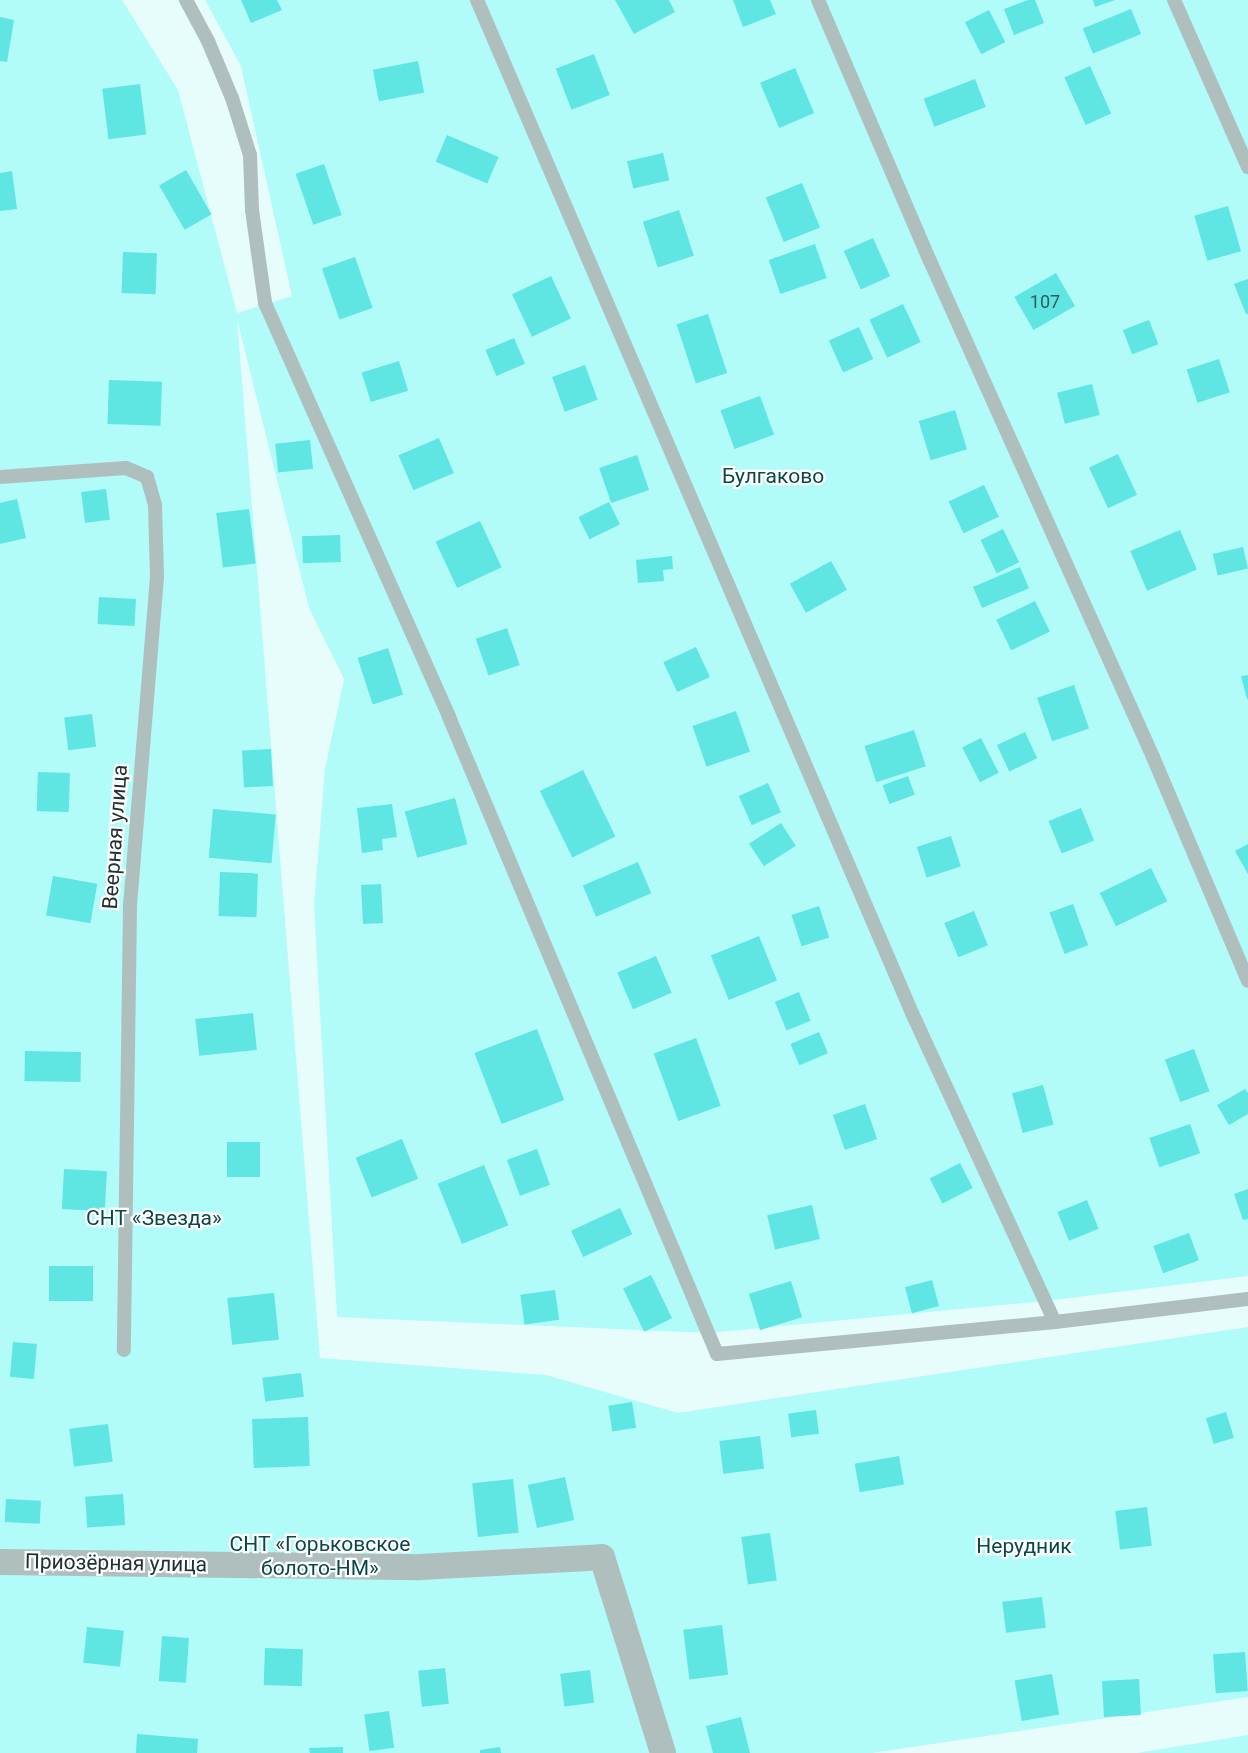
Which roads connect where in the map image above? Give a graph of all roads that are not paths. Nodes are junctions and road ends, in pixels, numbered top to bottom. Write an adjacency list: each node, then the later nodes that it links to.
1 (186, 0): 9 (lane)
2 (477, 0): 9 (lane)
3 (818, 0): 7 (lane)
4 (1174, 0): 5 (lane)
5 (1248, 167)
6 (0, 477): 10 (lane, Веерная улица)
7 (1248, 981)
8 (1248, 1299): 9 (lane)
9 (1054, 1322)
10 (124, 1350)
11 (0, 1562): 12 (street, Приозёрная улица)
12 (663, 1753)

